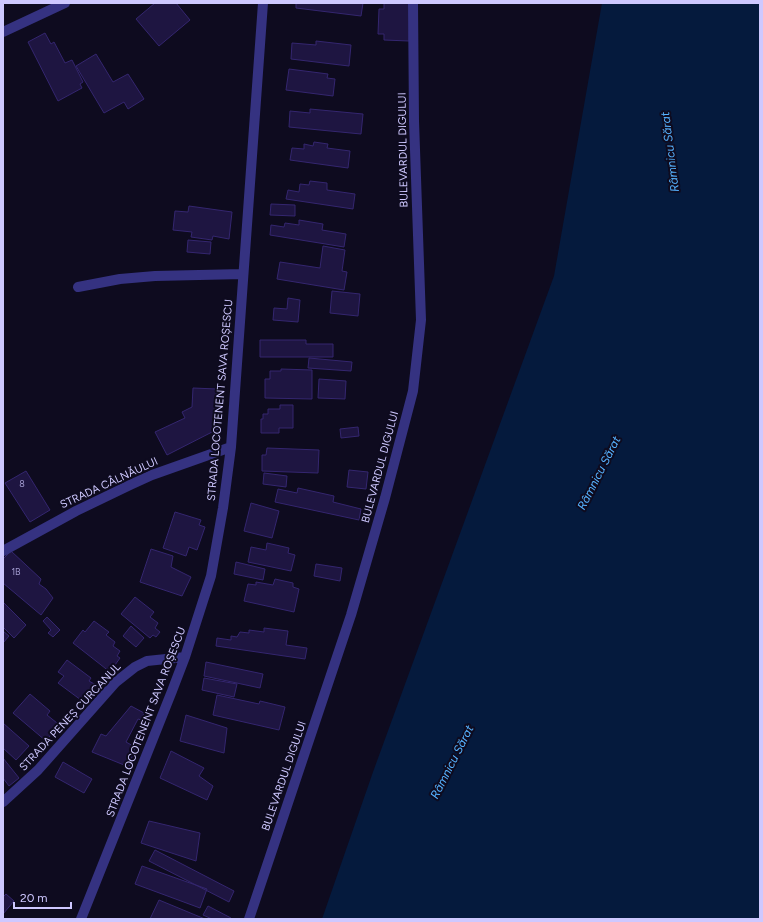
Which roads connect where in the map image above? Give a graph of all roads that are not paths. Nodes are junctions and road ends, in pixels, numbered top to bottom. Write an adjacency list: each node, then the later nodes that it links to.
1 (64, 3): 4 (street)
2 (262, 3): 5 (street, STRADA LOCOTENENT SAVA ROȘESCU)
3 (413, 3): 12 (street, BULEVARDUL DIGULUI)
4 (3, 32)
5 (243, 274): 6 (street); 7 (street, STRADA LOCOTENENT SAVA ROȘESCU)
6 (78, 287)
7 (231, 447): 8 (street, STRADA CÂLNĂULUI); 9 (street, STRADA LOCOTENENT SAVA ROȘESCU)
8 (3, 551)
9 (185, 657): 10 (street, STRADA PENEȘ CURCANUL); 11 (street, STRADA LOCOTENENT SAVA ROȘESCU)
10 (3, 802)
11 (81, 919)
12 (249, 919)

